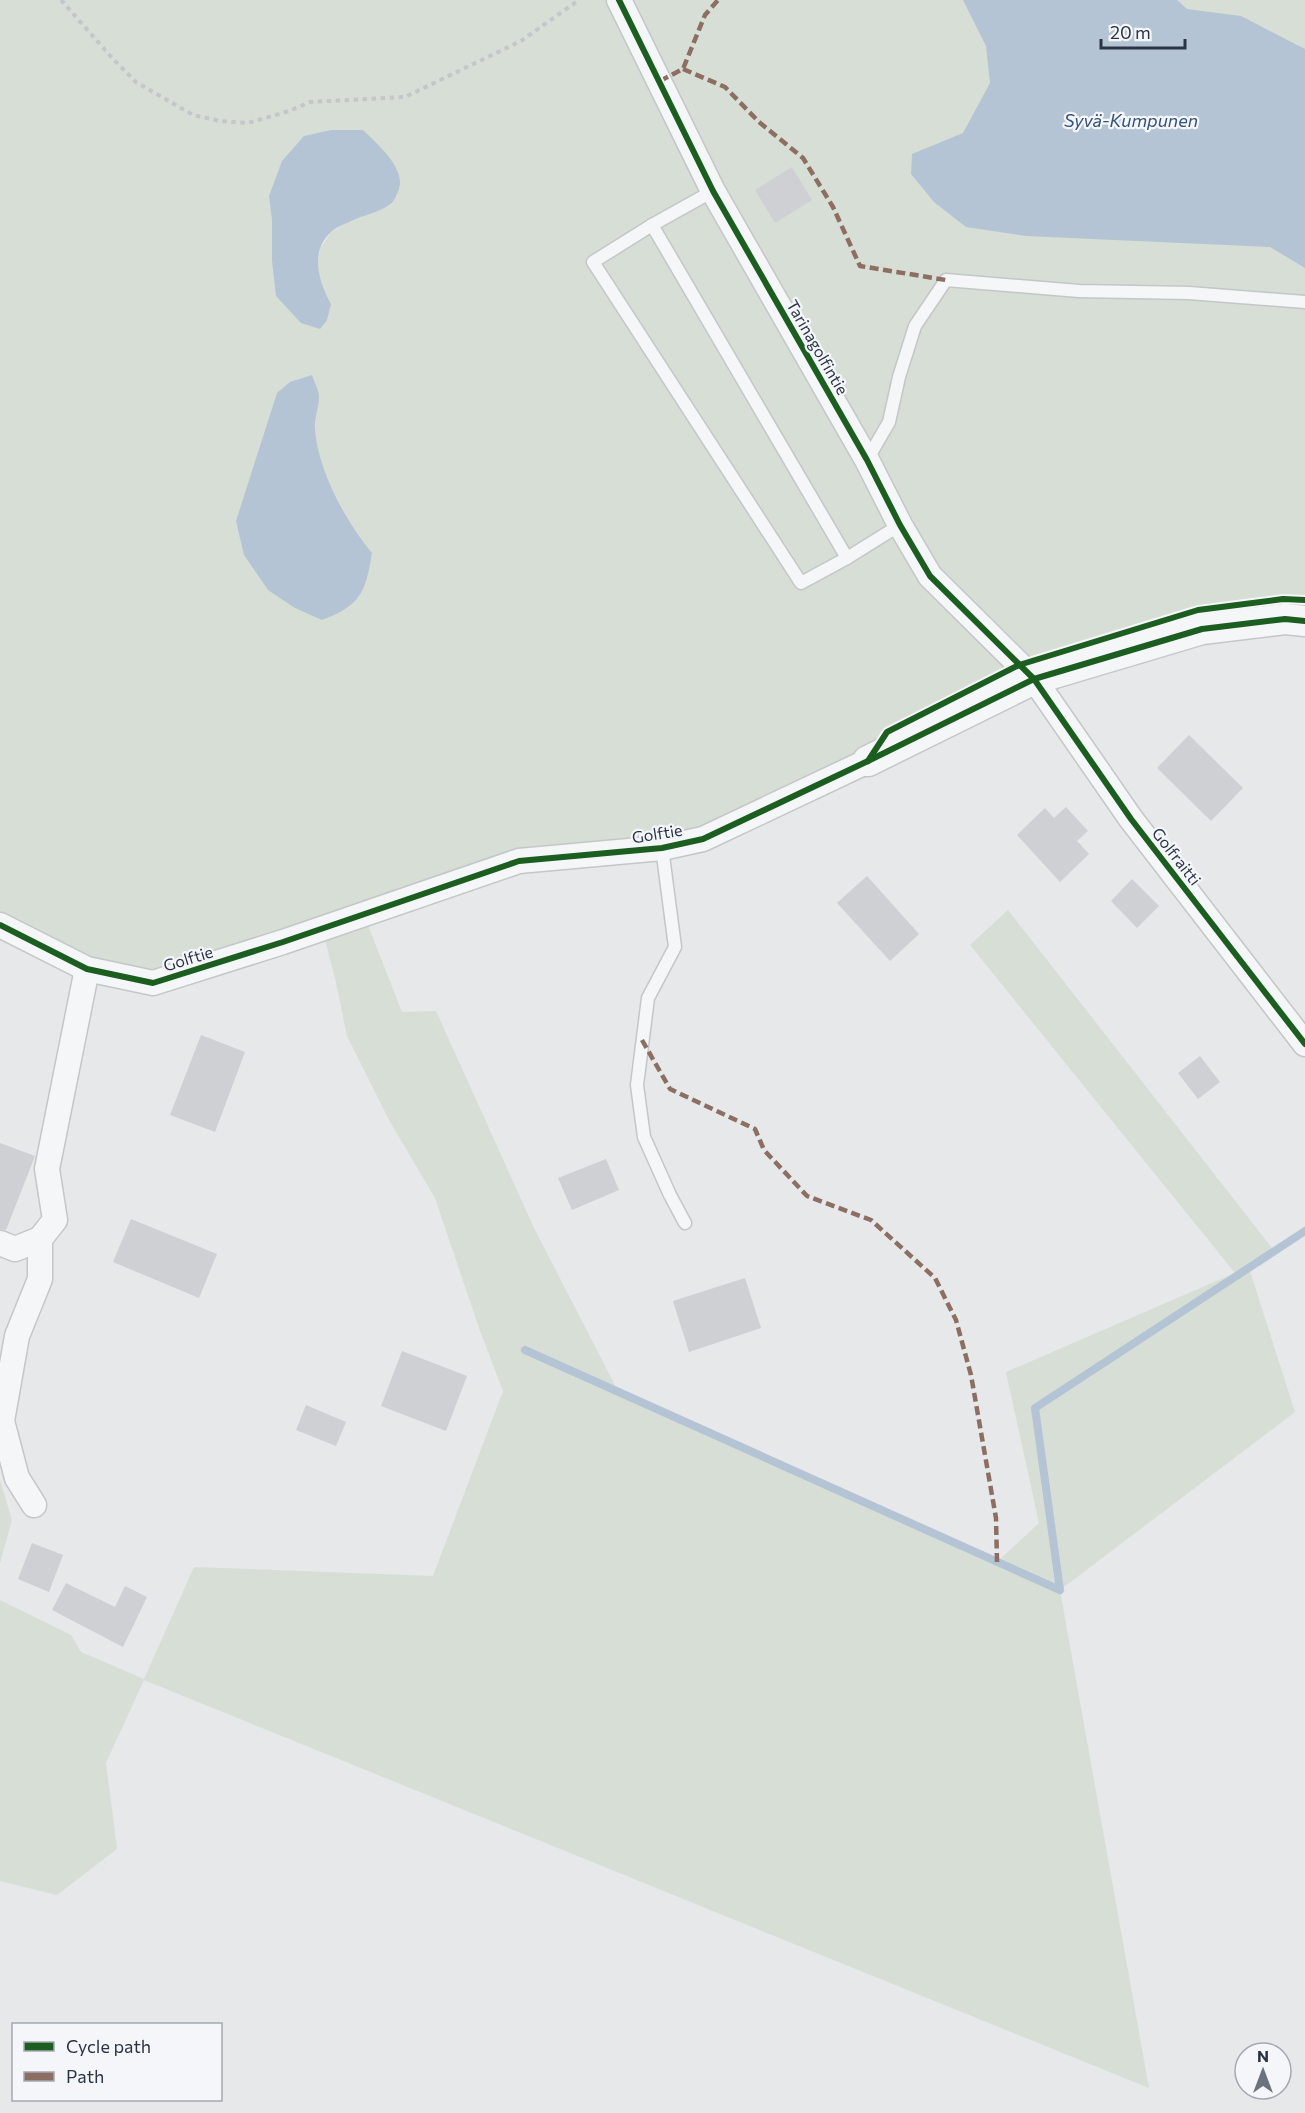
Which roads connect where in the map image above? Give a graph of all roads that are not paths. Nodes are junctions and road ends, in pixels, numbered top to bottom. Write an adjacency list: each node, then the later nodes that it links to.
1 (619, 0): 2 (street, Tarinagolfintie)
2 (713, 191): 3 (lane); 5 (street, Tarinagolfintie)
3 (652, 225): 7 (lane); 7 (lane)
4 (1305, 303): 5 (lane)
5 (867, 460): 6 (street, Tarinagolfintie)
6 (900, 525): 7 (lane); 9 (street, Tarinagolfintie)
7 (847, 558)
8 (1305, 621): 9 (street, Golftie)
9 (1034, 679): 10 (street, Golftie); 14 (street, Golfraitti)
10 (868, 761): 11 (street, Golftie)
11 (662, 848): 13 (street, Golftie); 15 (lane)
12 (0, 925): 13 (street, Golftie)
13 (87, 969): 16 (street)
14 (1305, 1044)
15 (685, 1223)
16 (40, 1239): 17 (street); 18 (street)
17 (0, 1243)
18 (34, 1505)

